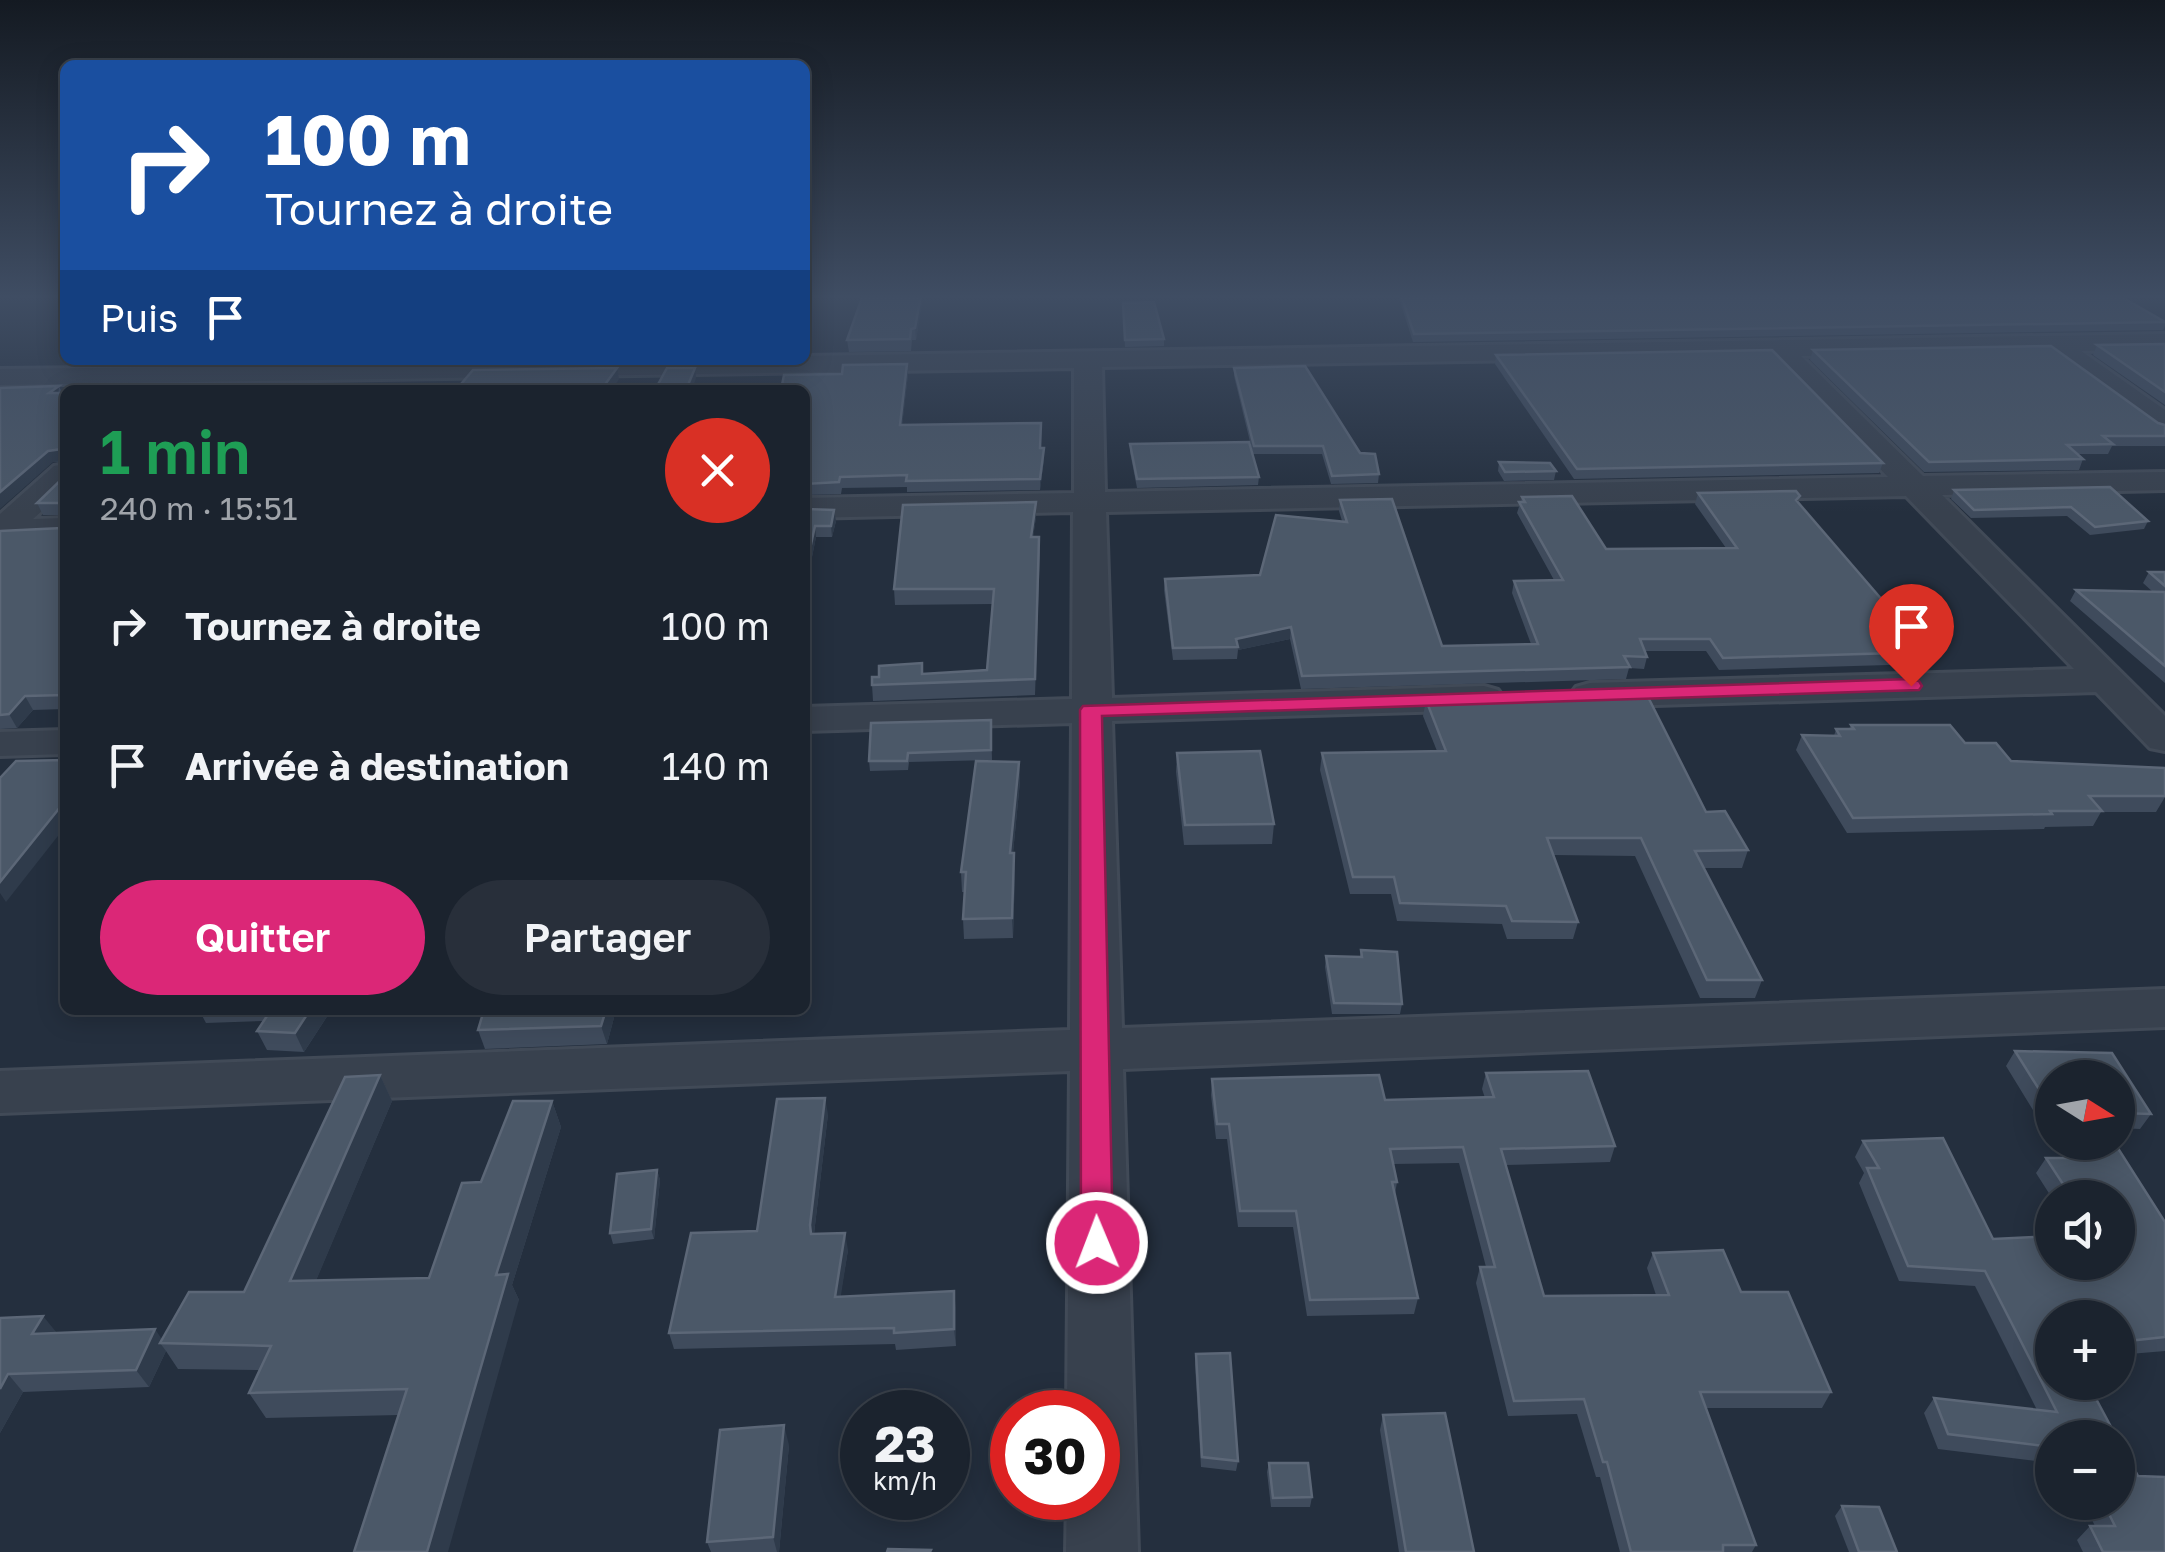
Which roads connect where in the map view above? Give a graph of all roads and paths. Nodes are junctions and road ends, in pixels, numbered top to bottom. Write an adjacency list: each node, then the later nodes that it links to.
1 (777, 367): 6 (street)
2 (1088, 367): 11 (street)
3 (1798, 367): 10 (street)
4 (2087, 367): 7 (street)
5 (0, 377): 6 (street)
6 (166, 382)
7 (2165, 424)
8 (60, 477): 14 (street)
9 (2165, 481): 10 (street)
10 (1915, 488): 11 (street); 15 (street)
11 (1090, 500): 12 (street); 16 (street)
12 (810, 508)
13 (60, 528): 14 (street)
14 (1, 530)
15 (2106, 680): 16 (street); 18 (street)
16 (1091, 710): 17 (street); 22 (street)
17 (810, 719)
18 (2165, 739)
19 (60, 742): 20 (street)
20 (0, 744)
21 (2165, 1008): 22 (street)
22 (1094, 1050): 23 (street); 24 (street)
23 (0, 1092)
24 (1102, 1552)

